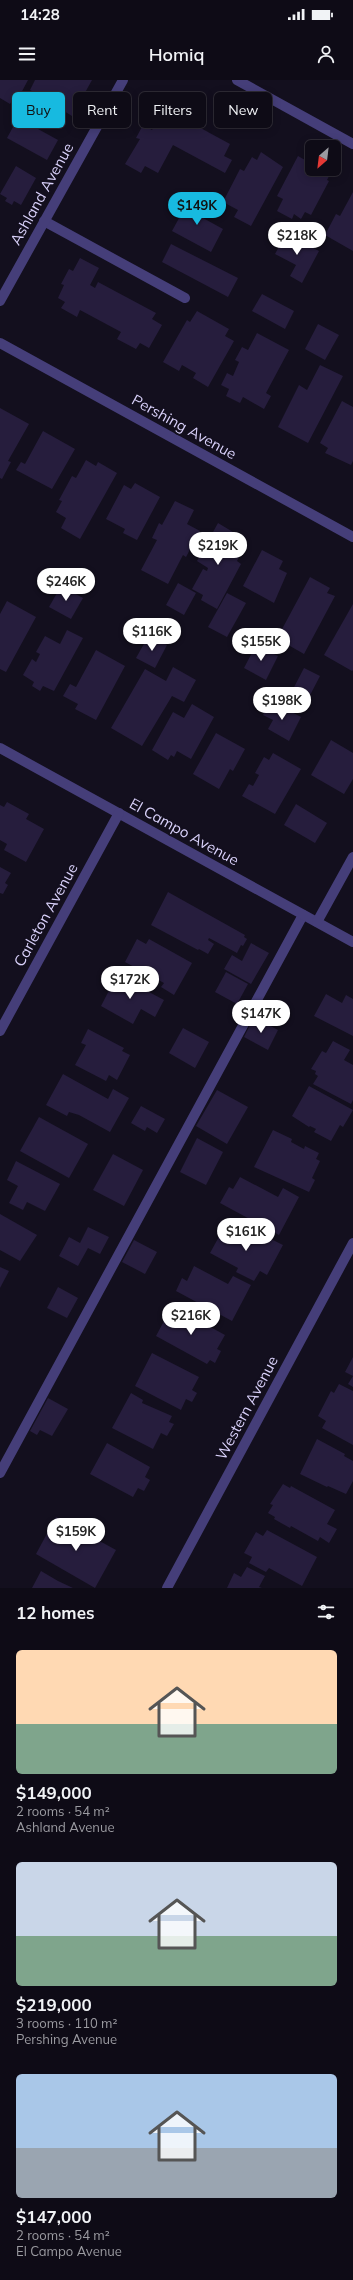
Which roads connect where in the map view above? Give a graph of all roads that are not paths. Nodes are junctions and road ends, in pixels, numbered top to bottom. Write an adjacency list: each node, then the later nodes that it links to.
1 (123, 80): 4 (street, Ashland Avenue)
2 (237, 80): 3 (street)
3 (353, 144)
4 (44, 221): 5 (street); 6 (street, Ashland Avenue)
5 (185, 298)
6 (0, 301)
7 (0, 344): 8 (street, Pershing Avenue)
8 (353, 537)
9 (0, 748): 10 (street, El Campo Avenue)
10 (118, 814): 12 (street, El Campo Avenue); 15 (street, Carleton Avenue)
11 (353, 857): 13 (street)
12 (303, 914): 13 (street, El Campo Avenue); 17 (street)
13 (317, 922): 14 (street, El Campo Avenue)
14 (353, 942)
15 (0, 1031)
16 (353, 1243): 18 (street, Western Avenue)
17 (0, 1473)
18 (167, 1588)

